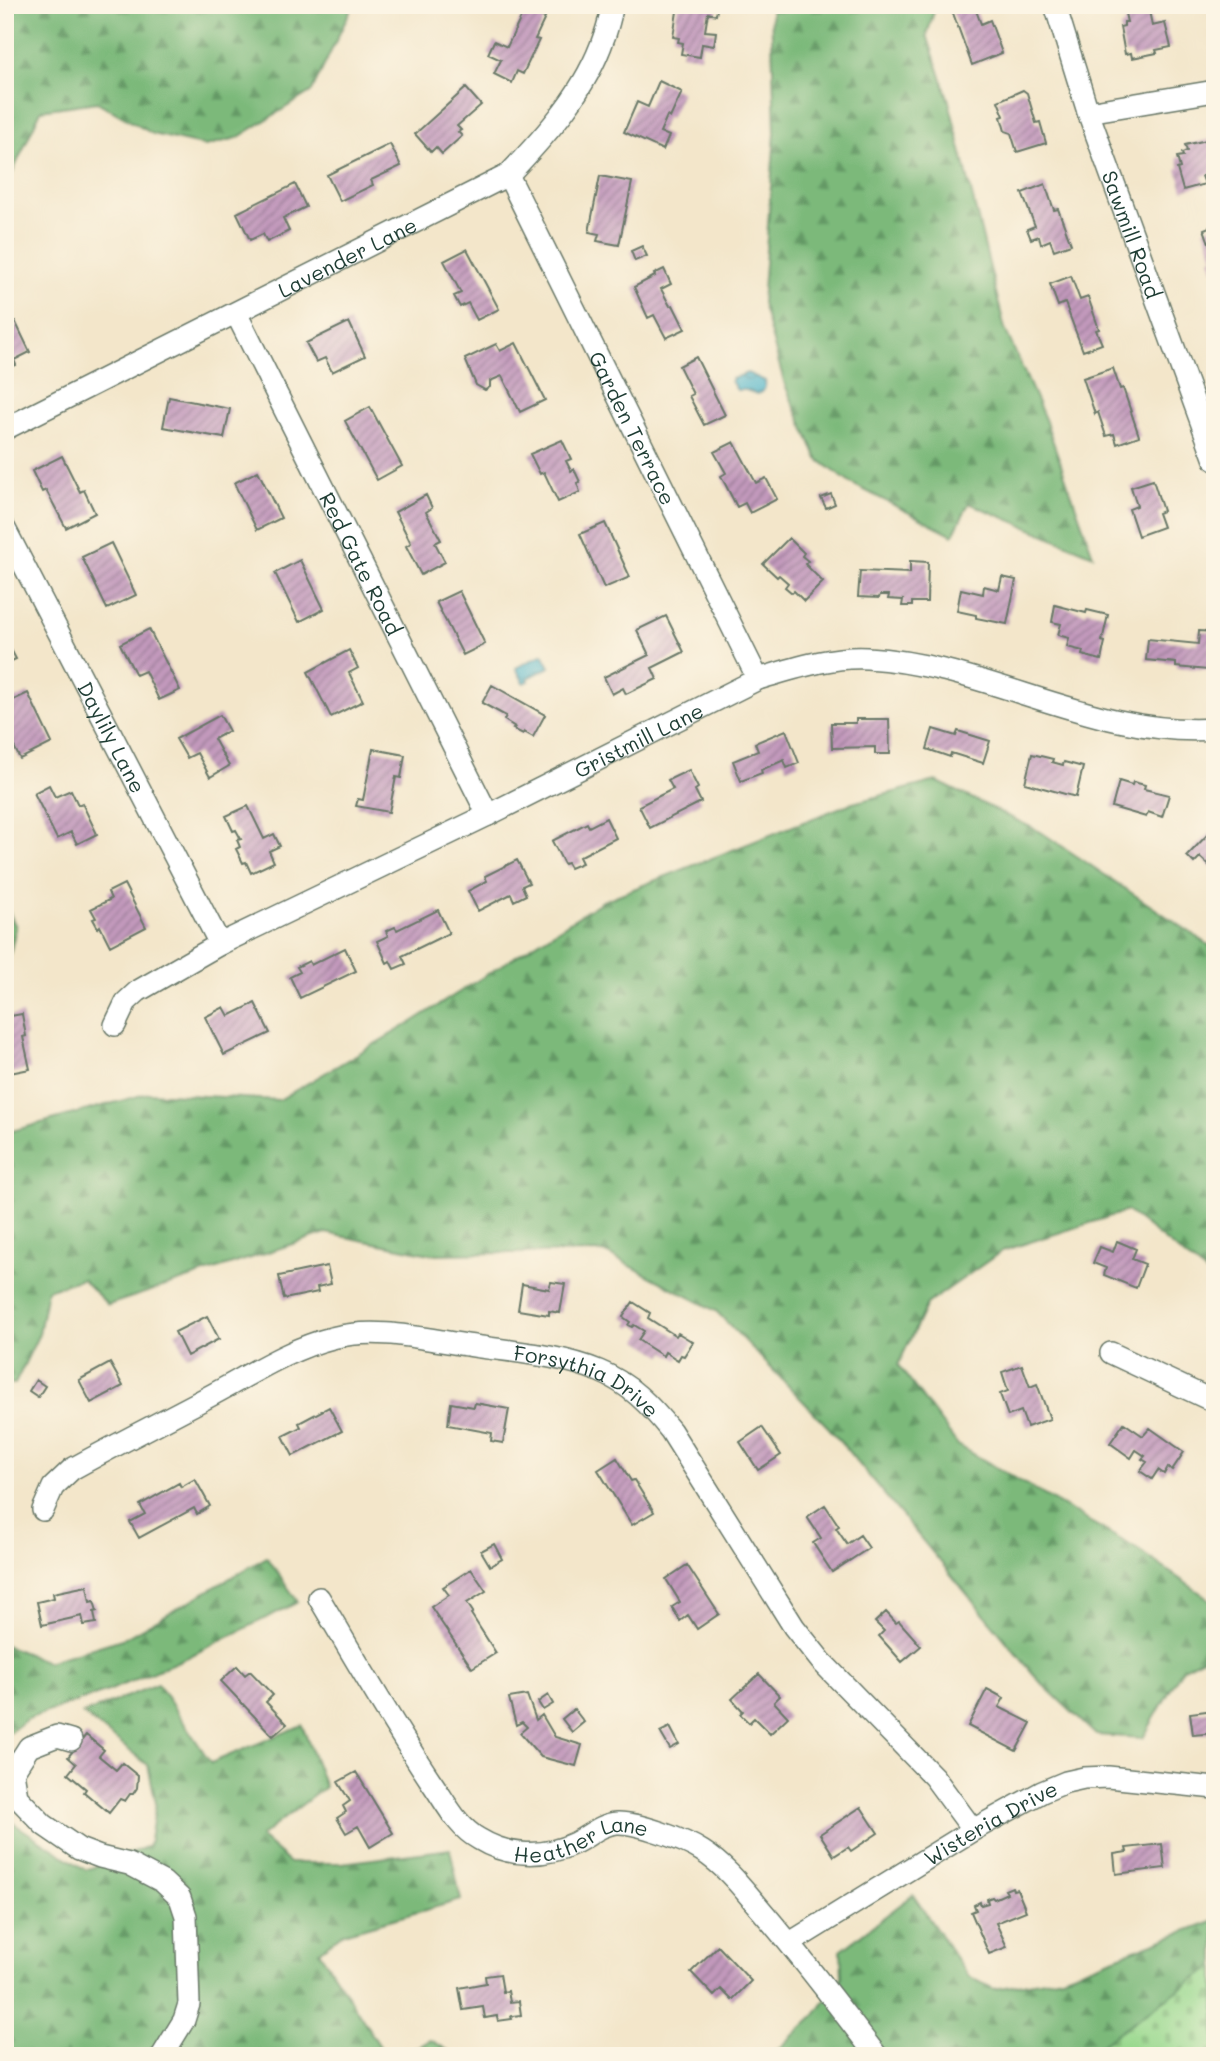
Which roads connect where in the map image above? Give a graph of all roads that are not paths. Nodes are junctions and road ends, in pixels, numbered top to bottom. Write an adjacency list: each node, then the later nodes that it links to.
1 (613, 5): 5 (street, Lavender Lane)
2 (1055, 5): 4 (street, Sawmill Road)
3 (1215, 91): 4 (street)
4 (1088, 112): 8 (street, Sawmill Road)
5 (508, 175): 6 (street, Lavender Lane); 10 (street, Garden Terrace)
6 (236, 313): 7 (street, Lavender Lane); 12 (street, Red Gate Road)
7 (5, 429)
8 (1215, 460)
9 (5, 529): 13 (street, Daylily Lane)
10 (758, 679): 11 (street, Gristmill Lane); 12 (street, Gristmill Lane)
11 (1215, 729)
12 (488, 814): 13 (street, Gristmill Lane)
13 (220, 944): 14 (street, Gristmill Lane)
14 (115, 1025)
15 (1111, 1353): 16 (street)
16 (1215, 1402)
17 (43, 1510): 21 (street, Forsythia Drive)
18 (319, 1598): 22 (street, Heather Lane)
19 (71, 1740): 23 (street)
20 (1215, 1788): 21 (street, Wisteria Drive)
21 (973, 1830): 22 (street, Wisteria Drive)
22 (790, 1943): 24 (street, Heather Lane)
23 (162, 2056)
24 (877, 2056)

